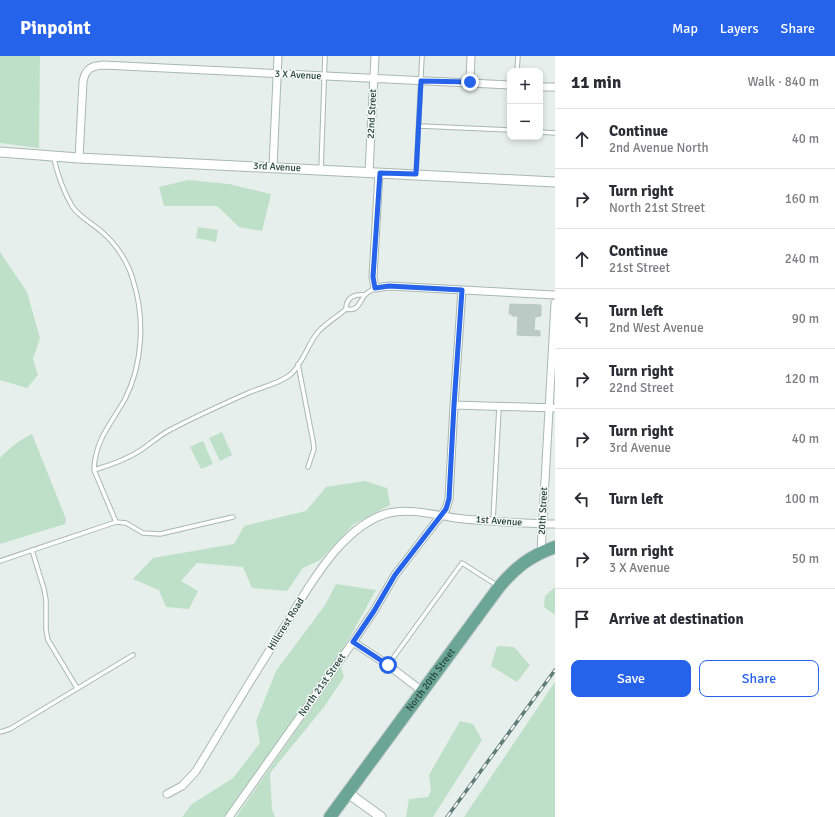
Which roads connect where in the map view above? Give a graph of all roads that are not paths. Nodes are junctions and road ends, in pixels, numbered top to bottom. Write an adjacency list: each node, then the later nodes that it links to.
1 (278, 56): 8 (street)
2 (325, 56): 9 (lane)
3 (375, 56): 10 (street, 22nd Street)
4 (422, 56): 11 (lane)
5 (472, 56): 12 (street)
6 (518, 56): 7 (lane)
7 (517, 68)
8 (278, 74): 9 (street, 3 X Avenue); 22 (street, 3 X Avenue); 23 (street)
9 (324, 76): 10 (street, 3 X Avenue); 24 (lane)
10 (374, 78): 11 (street, 3 X Avenue); 25 (street, 22nd Street)
11 (421, 81): 12 (street, 3 X Avenue); 16 (lane)
12 (470, 82): 13 (street, 3 X Avenue)
13 (507, 85)
14 (543, 86): 15 (street)
15 (555, 87)
16 (420, 126): 17 (lane); 27 (lane)
17 (507, 130)
18 (543, 132): 19 (lane)
19 (555, 132)
20 (0, 152): 21 (street, 3rd Avenue)
21 (54, 156): 22 (street, 3rd Avenue); 40 (lane)
22 (80, 158): 23 (street, 3rd Avenue)
23 (273, 167): 24 (street, 3rd Avenue)
24 (321, 170): 25 (street, 3rd Avenue)
25 (369, 172): 26 (street, 3rd Avenue)
26 (380, 173): 27 (street, 3rd Avenue); 29 (street)
27 (416, 174): 28 (street, 3rd Avenue)
28 (555, 182)
29 (375, 288): 30 (street); 31 (lane)
30 (462, 290): 32 (street); 36 (street)
31 (364, 295): 34 (lane); 34 (lane)
32 (555, 295)
33 (555, 303): 38 (street, 20th Street)
34 (346, 309): 35 (lane)
35 (298, 364): 39 (lane); 40 (lane)
36 (454, 405): 37 (street); 41 (street)
37 (499, 406): 38 (street); 43 (lane)
38 (552, 408): 45 (street, 20th Street)
39 (308, 467)
40 (94, 470): 44 (lane)
41 (443, 515): 43 (street, 1st Avenue); 52 (street, North 21st Street); 59 (street, Hillcrest Road)
42 (233, 517): 44 (lane)
43 (493, 521): 45 (street, 1st Avenue)
44 (116, 522): 48 (lane)
45 (543, 524): 46 (street, 1st Avenue); 49 (street, 20th Street)
46 (555, 524)
47 (555, 547): 49 (main road, North 20th Street)
48 (32, 550): 50 (lane); 55 (lane)
49 (541, 552): 51 (main road, North 20th Street)
50 (0, 561)
51 (499, 587): 54 (lane); 56 (main road, North 20th Street)
52 (353, 642): 54 (street); 60 (street, North 21st Street)
53 (134, 655): 55 (lane)
54 (388, 665): 56 (street)
55 (77, 688): 57 (lane)
56 (422, 691): 58 (main road, North 20th Street)
57 (0, 732)
58 (348, 793): 61 (main road, North 20th Street); 62 (street)
59 (167, 794)
60 (229, 817)
61 (330, 817)
62 (381, 817)

